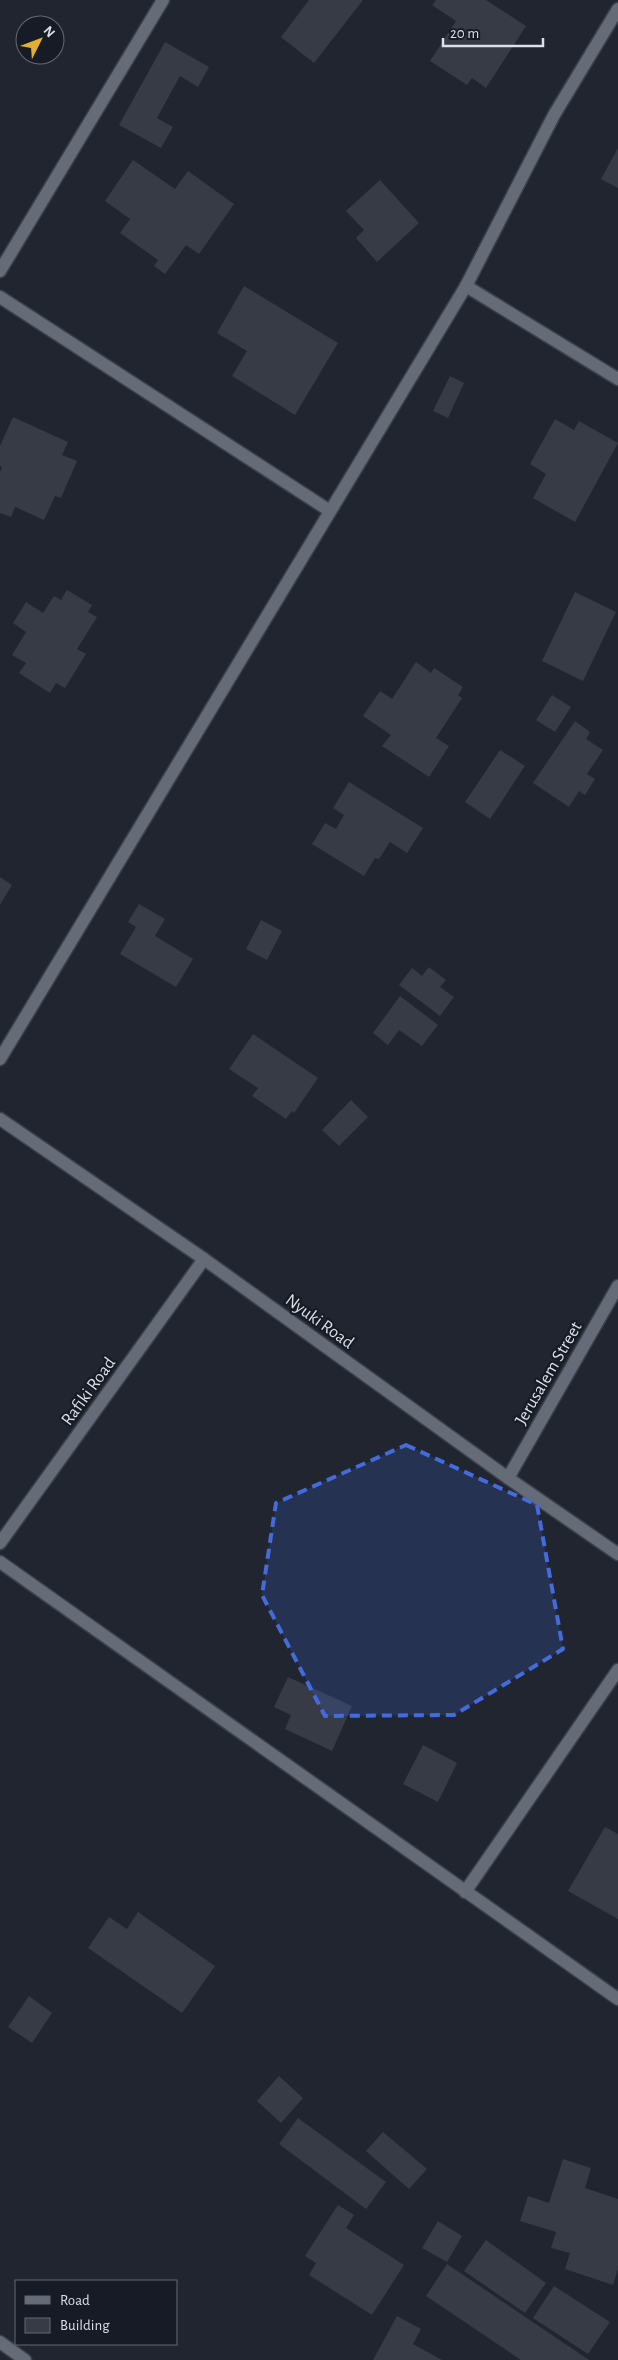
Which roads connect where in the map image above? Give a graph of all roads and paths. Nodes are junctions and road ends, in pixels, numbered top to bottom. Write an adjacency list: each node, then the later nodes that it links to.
1 (163, 0): 3 (street)
2 (618, 9): 4 (street)
3 (0, 271)
4 (466, 286): 6 (street); 7 (street)
5 (0, 297): 7 (street)
6 (618, 379)
7 (330, 511): 8 (street)
8 (0, 1059)
9 (0, 1119): 10 (street, Nyuki Road)
10 (204, 1259): 12 (street, Nyuki Road); 13 (street, Rafiki Road)
11 (618, 1286): 12 (street, Jerusalem Street)
12 (508, 1478): 14 (street, Nyuki Road)
13 (0, 1543)
14 (618, 1554)
15 (0, 1562): 17 (street)
16 (618, 1670): 17 (street)
17 (465, 1892): 18 (street)
18 (618, 2000)
19 (0, 2342): 20 (street)
20 (25, 2360)

